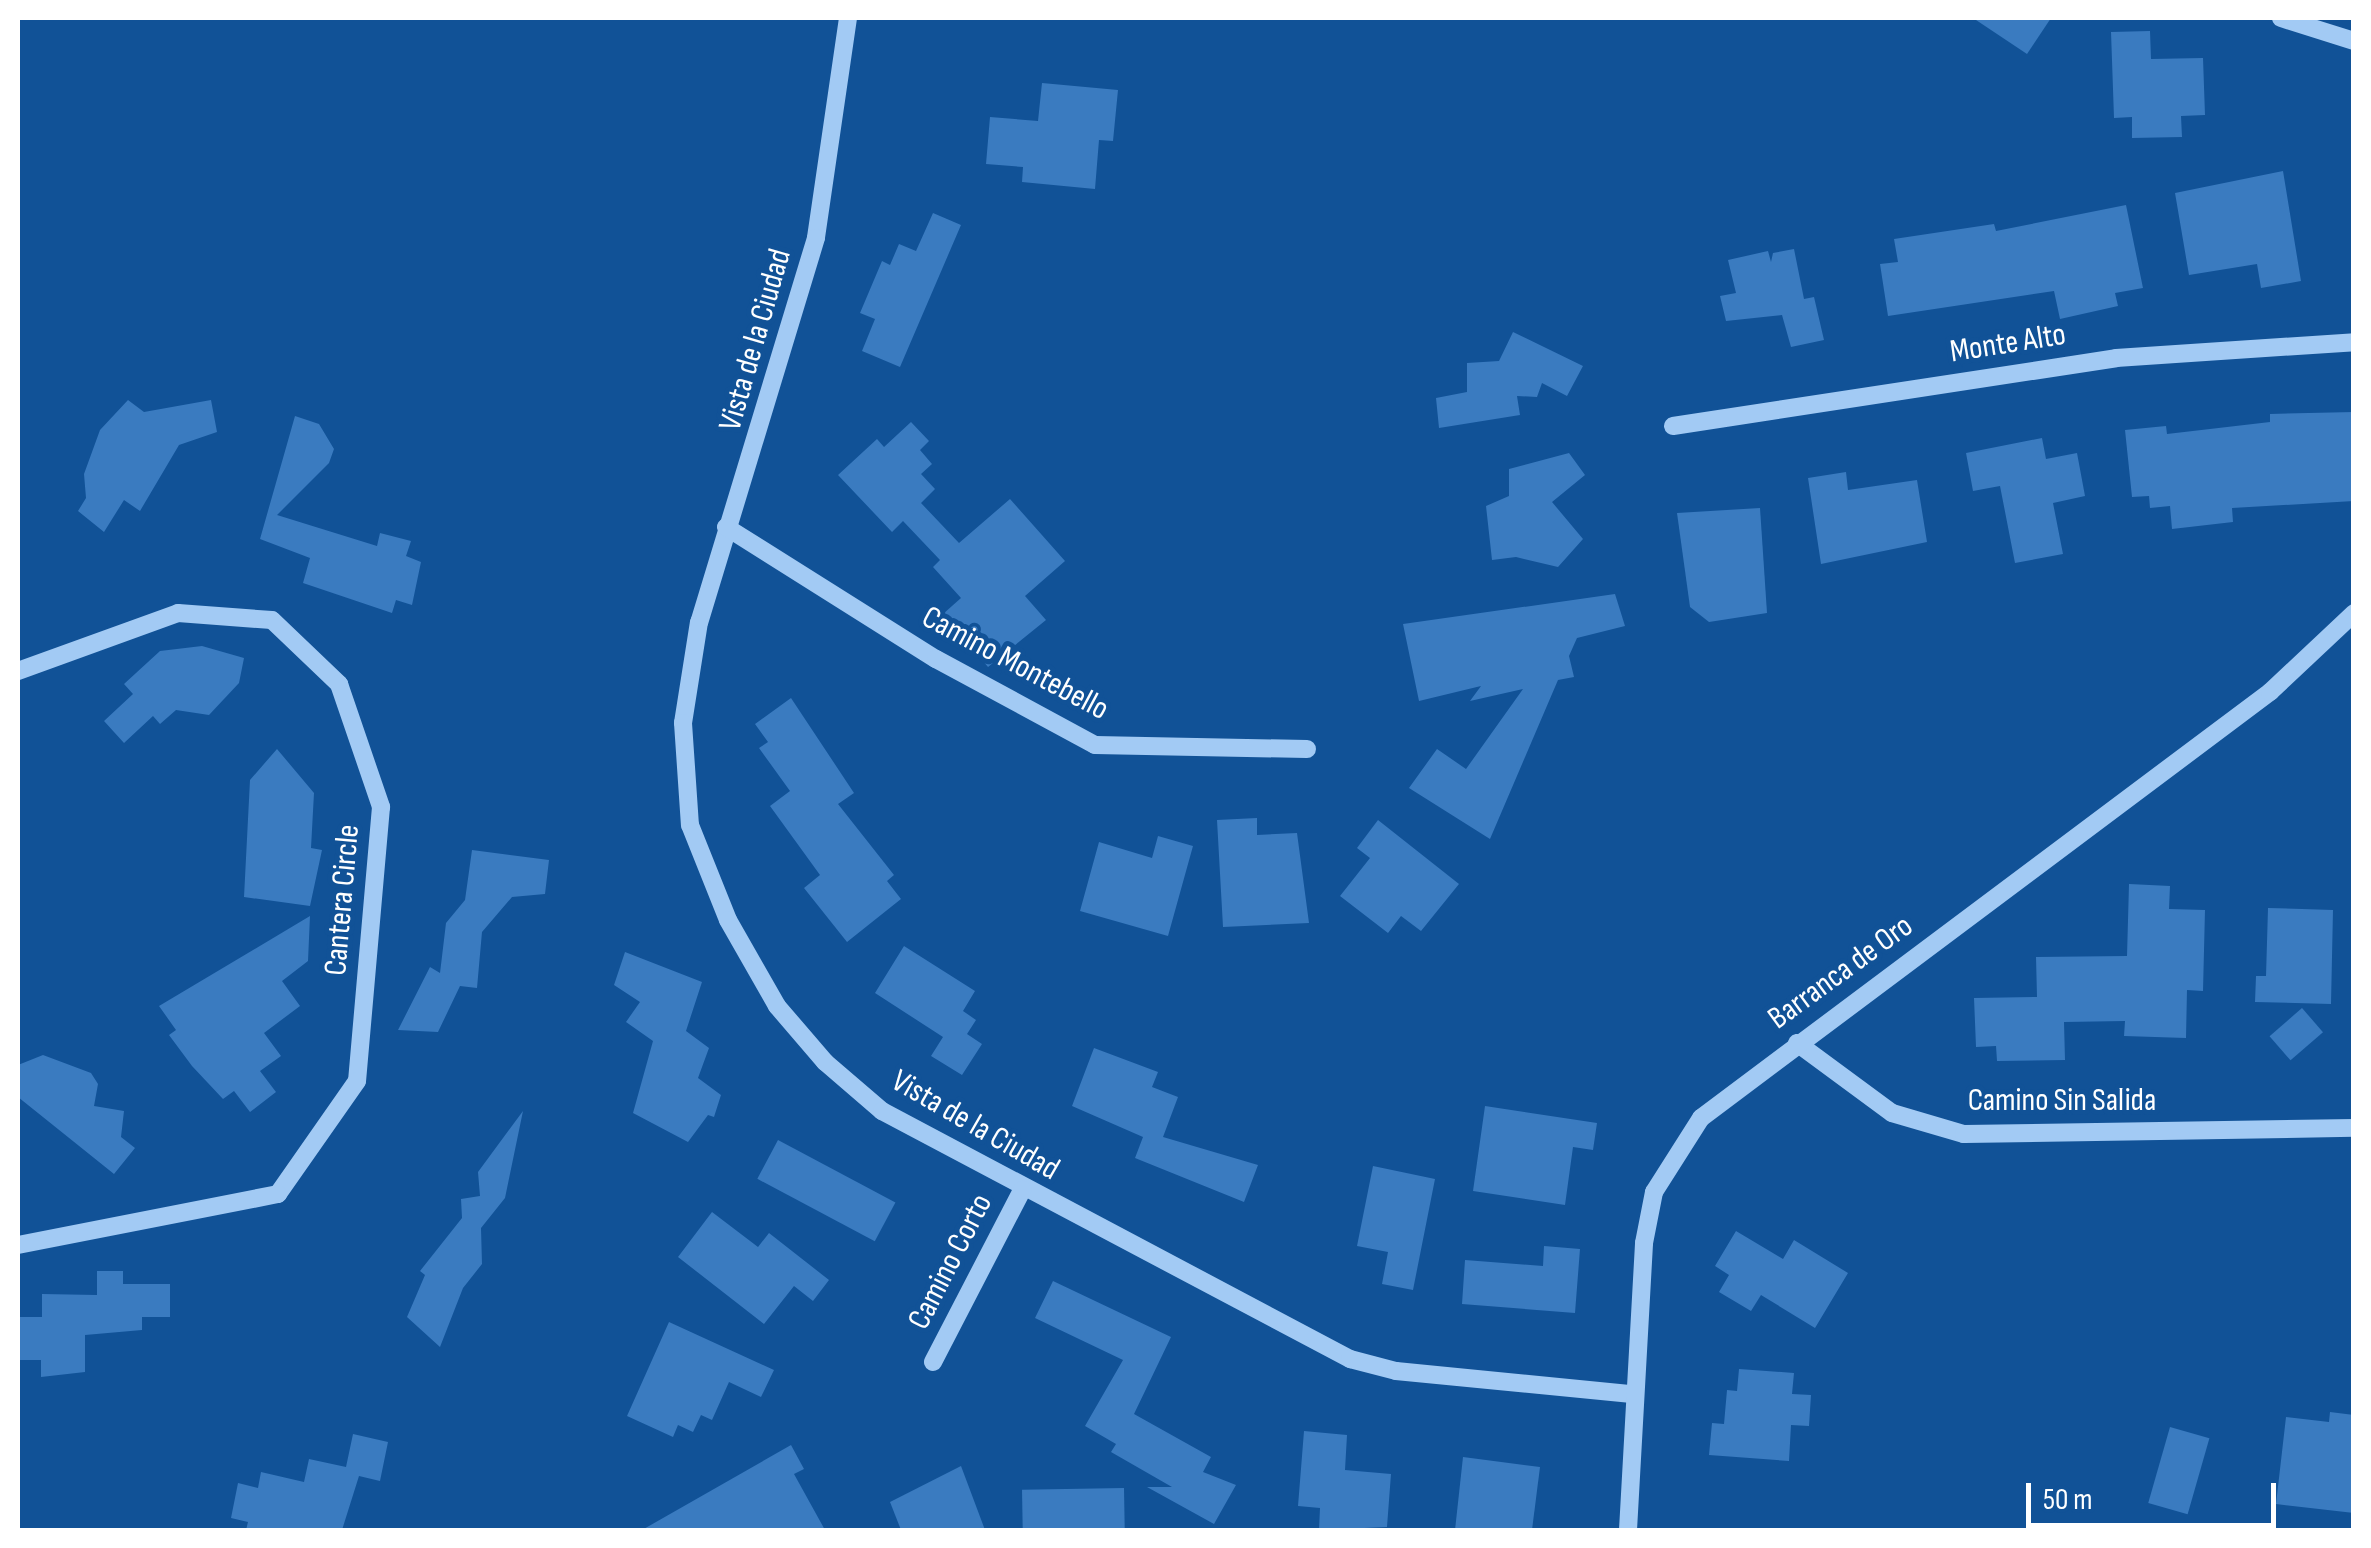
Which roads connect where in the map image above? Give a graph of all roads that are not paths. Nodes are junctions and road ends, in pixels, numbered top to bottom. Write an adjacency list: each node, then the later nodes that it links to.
1 (848, 18): 6 (street, Vista de la Ciudad)
2 (2281, 18): 3 (street)
3 (2354, 41)
4 (2354, 342): 5 (street, Monte Alto)
5 (1673, 426)
6 (726, 527): 9 (street, Camino Montebello); 12 (street, Vista de la Ciudad)
7 (2354, 613): 10 (street, Barranca de Oro)
8 (18, 671): 13 (street, Cantera Circle)
9 (1307, 749)
10 (1797, 1043): 11 (street, Camino Sin Salida); 15 (street, Barranca de Oro)
11 (2354, 1128)
12 (1022, 1190): 14 (street, Camino Corto); 15 (street, Vista de la Ciudad)
13 (18, 1244)
14 (933, 1362)
15 (1632, 1394): 16 (street, Barranca de Oro)
16 (1628, 1530)

